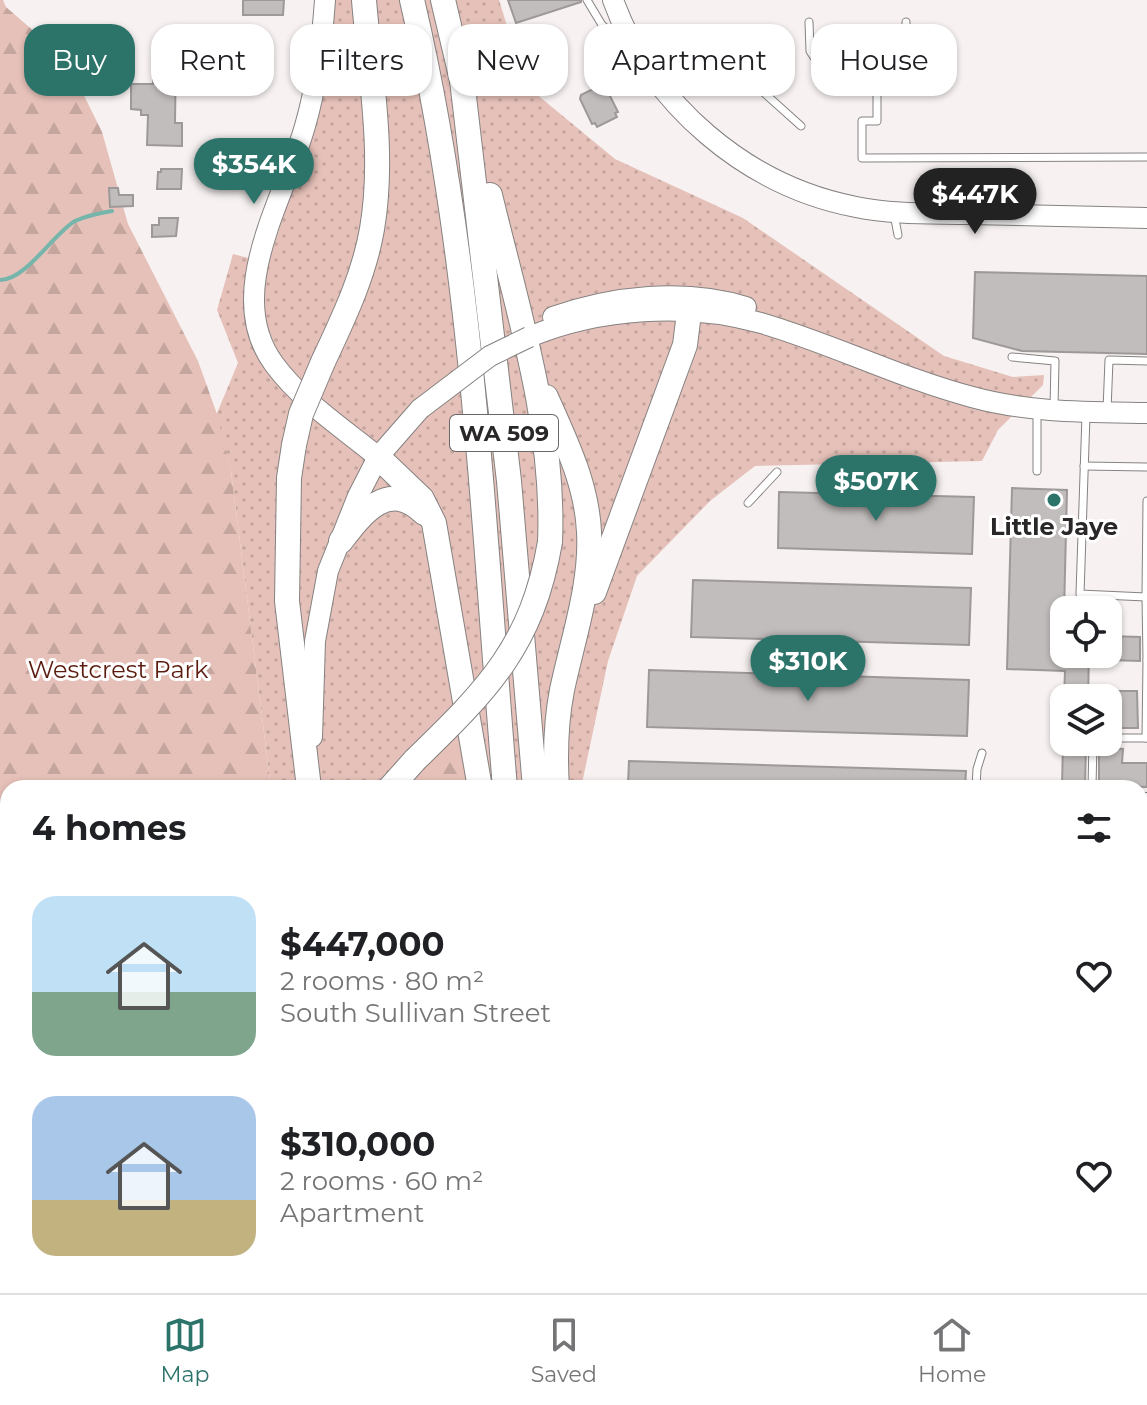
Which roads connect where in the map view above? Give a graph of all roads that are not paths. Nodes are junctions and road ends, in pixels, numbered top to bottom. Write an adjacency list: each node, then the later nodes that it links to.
1 (325, 0): 29 (main road)
2 (364, 0): 45 (highway, bridge)
3 (412, 0): 49 (highway, WA 509)
4 (443, 0): 8 (highway, WA 509)
5 (587, 0): 9 (lane)
6 (617, 1): 10 (main road)
7 (809, 22): 16 (lane)
8 (449, 24)
9 (604, 24)
10 (622, 24)
11 (464, 96): 50 (highway, WA 509)
12 (466, 96): 21 (highway)
13 (670, 96): 17 (main road)
14 (768, 96): 15 (lane)
15 (801, 126)
16 (1147, 157)
17 (894, 212): 18 (main road); 19 (lane)
18 (1147, 218)
19 (898, 235)
20 (689, 313): 21 (main road); 24 (main road); 39 (highway)
21 (529, 349): 24 (main road); 29 (main road, bridge); 39 (highway); 47 (highway, bridge)
22 (1012, 357): 25 (lane)
23 (1147, 361): 27 (lane)
24 (895, 371): 25 (main road)
25 (1046, 410): 26 (main road); 32 (lane)
26 (1086, 412): 27 (main road); 30 (lane)
27 (1107, 413): 28 (main road)
28 (1147, 413)
29 (378, 457): 36 (highway); 37 (main road)
30 (1084, 466): 31 (lane); 38 (lane)
31 (1147, 467)
32 (1037, 471)
33 (777, 472): 35 (lane)
34 (1147, 501): 38 (lane)
35 (748, 503)
36 (434, 523): 37 (highway); 48 (highway)
37 (341, 541): 46 (main road)
38 (1146, 597): 40 (lane)
39 (570, 658): 51 (highway)
40 (1147, 660): 42 (lane)
41 (1122, 738): 42 (lane)
42 (1146, 738)
43 (982, 753): 52 (lane)
44 (1093, 756): 53 (lane)
45 (309, 780)
46 (310, 780)
47 (397, 780)
48 (479, 780)
49 (504, 780)
50 (534, 780)
51 (557, 780)
52 (976, 780)
53 (1092, 780)

